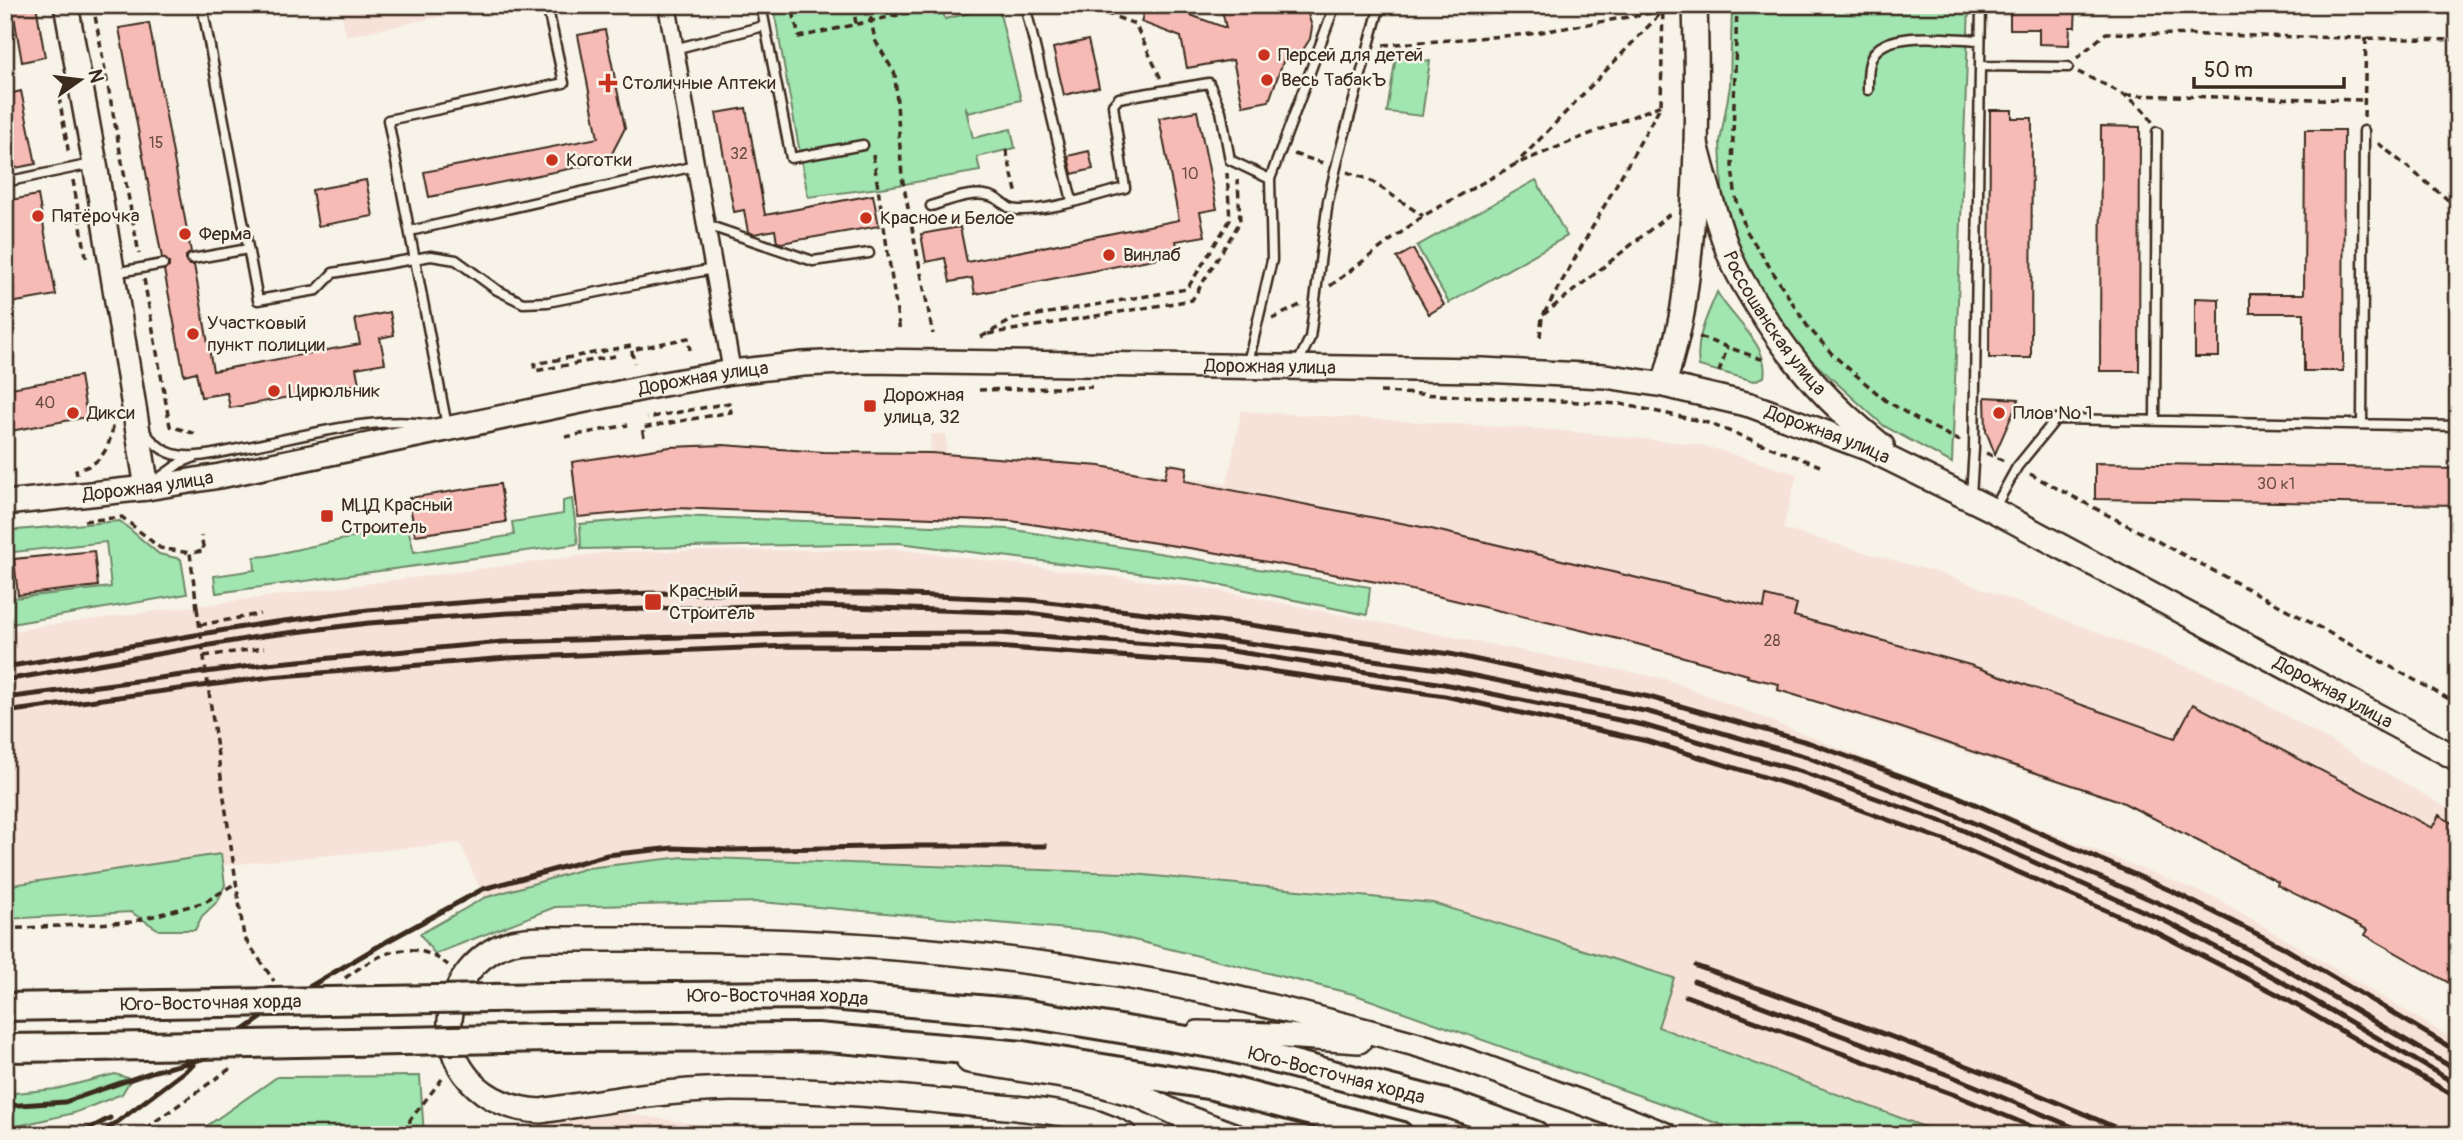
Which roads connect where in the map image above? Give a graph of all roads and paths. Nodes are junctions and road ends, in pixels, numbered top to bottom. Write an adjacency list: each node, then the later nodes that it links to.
1 (66, 5): 42 (street)
2 (93, 5): 62 (path)
3 (202, 5): 58 (lane)
4 (547, 5): 57 (lane)
5 (667, 5): 26 (street)
6 (761, 5): 21 (lane)
7 (853, 5): 20 (path)
8 (869, 5): 19 (path)
9 (943, 5): 19 (path)
10 (1025, 5): 50 (lane)
11 (1083, 5): 30 (path)
12 (1335, 5): 40 (lane)
13 (1380, 5): 25 (lane)
14 (1695, 5): 37 (street, Россошанская улица)
15 (1737, 5): 101 (path)
16 (1981, 5): 23 (lane)
17 (792, 7): 20 (path)
18 (1663, 8): 25 (path); 34 (path); 43 (path)
19 (871, 21): 20 (path); 72 (path)
20 (856, 24)
21 (764, 26): 26 (lane); 38 (lane)
22 (2366, 38): 24 (path); 28 (path); 33 (path)
23 (1980, 40): 27 (lane); 31 (lane)
24 (2458, 40)
25 (1369, 45): 45 (lane)
26 (674, 49): 44 (street)
27 (1981, 66): 28 (lane); 101 (lane)
28 (2068, 67): 32 (path)
29 (57, 87): 46 (path)
30 (1166, 90): 41 (lane); 50 (lane)
31 (1868, 90)
32 (2124, 95): 33 (path); 36 (path)
33 (2364, 100): 35 (path)
34 (1661, 105): 43 (path); 69 (path)
35 (2364, 131): 52 (path); 94 (lane)
36 (2157, 132): 93 (lane)
37 (1696, 144): 87 (street, Россошанская улица); 104 (street, Россошанская улица)
38 (863, 145): 71 (path)
39 (1006, 150): 53 (path)
40 (1281, 150): 45 (path); 48 (lane)
41 (1230, 160): 47 (path); 48 (lane)
42 (95, 164): 46 (lane); 65 (street)
43 (1516, 164): 55 (path)
44 (695, 166): 56 (street); 57 (lane)
45 (1336, 168): 55 (path); 68 (lane)
46 (71, 169): 49 (lane); 66 (path)
47 (1227, 173): 73 (path); 73 (path)
48 (1270, 179): 70 (lane)
49 (5, 182)
50 (1072, 201): 53 (lane)
51 (932, 206): 53 (lane)
52 (2458, 208)
53 (1020, 210)
54 (1670, 214): 69 (path)
55 (1423, 216): 68 (path)
56 (706, 225): 59 (lane); 64 (street)
57 (410, 231): 60 (lane)
58 (248, 249): 60 (lane); 61 (lane)
59 (869, 253)
60 (415, 258): 64 (lane); 97 (lane)
61 (192, 259)
62 (140, 262)
63 (163, 264): 65 (lane)
64 (713, 269): 85 (street)
65 (113, 273): 91 (street)
66 (89, 274)
67 (143, 275): 98 (path)
68 (1315, 297): 70 (path); 84 (lane)
69 (1542, 317): 75 (path)
70 (1258, 326): 83 (lane)
71 (900, 332)
72 (933, 334)
73 (988, 334): 74 (path)
74 (981, 337)
75 (1540, 337)
76 (1699, 337): 77 (path)
77 (1727, 348): 81 (path); 86 (path)
78 (636, 349): 79 (path)
79 (690, 350)
80 (615, 356): 82 (path)
81 (1764, 360)
82 (634, 363)
83 (1247, 366): 84 (street, Дорожная улица); 85 (street, Дорожная улица)
84 (1296, 368): 87 (street, Дорожная улица)
85 (732, 372): 97 (street, Дорожная улица)
86 (1719, 373)
87 (1664, 386): 104 (street, Дорожная улица)
88 (1099, 387): 89 (path)
89 (979, 390)
90 (1370, 391): 103 (path)
91 (125, 418): 102 (lane); 106 (path); 107 (street)
92 (647, 418): 100 (path)
93 (2155, 420): 94 (lane); 105 (lane)
94 (2361, 424): 96 (lane)
95 (628, 425): 99 (path)
96 (2458, 426)
97 (447, 428): 102 (lane); 107 (street, Дорожная улица)
98 (199, 435)
99 (565, 437)
100 (644, 437)
101 (1974, 448): 105 (path); 108 (lane)
102 (198, 456): 107 (lane)
103 (1820, 466)
104 (1907, 466): 108 (street, Дорожная улица)
105 (2017, 467): 110 (lane); 118 (path)
106 (77, 477)
107 (147, 488): 109 (street, Дорожная улица)
108 (1971, 498): 110 (street, Дорожная улица)
109 (5, 503)
110 (1993, 510): 119 (street, Дорожная улица)
111 (83, 521): 113 (path)
112 (201, 536): 113 (path)
113 (190, 553): 115 (path, bridge)
114 (260, 614): 115 (path)
115 (200, 625): 117 (path, bridge)
116 (264, 648): 117 (path)
117 (204, 656): 120 (path, bridge)
118 (2458, 704)
119 (2458, 759)
120 (236, 883): 121 (path); 122 (path)
121 (5, 929)
122 (244, 937)
123 (464, 977): 124 (path); 128 (street); 133 (street)
124 (341, 981)
125 (5, 1007): 126 (main road, Юго-Восточная хорда, bridge)
126 (1141, 1032): 128 (street); 137 (main road, Юго-Восточная хорда)
127 (817, 1037): 129 (main road, Юго-Восточная хорда, bridge); 131 (street); 136 (main road, Юго-Восточная хорда)
128 (1418, 1045): 138 (street)
129 (5, 1048)
130 (444, 1076): 132 (path)
131 (1178, 1114): 134 (street); 135 (street)
132 (409, 1135)
133 (1125, 1135)
134 (1197, 1135)
135 (1234, 1135)
136 (1399, 1135)
137 (1535, 1135)
138 (1665, 1135)

